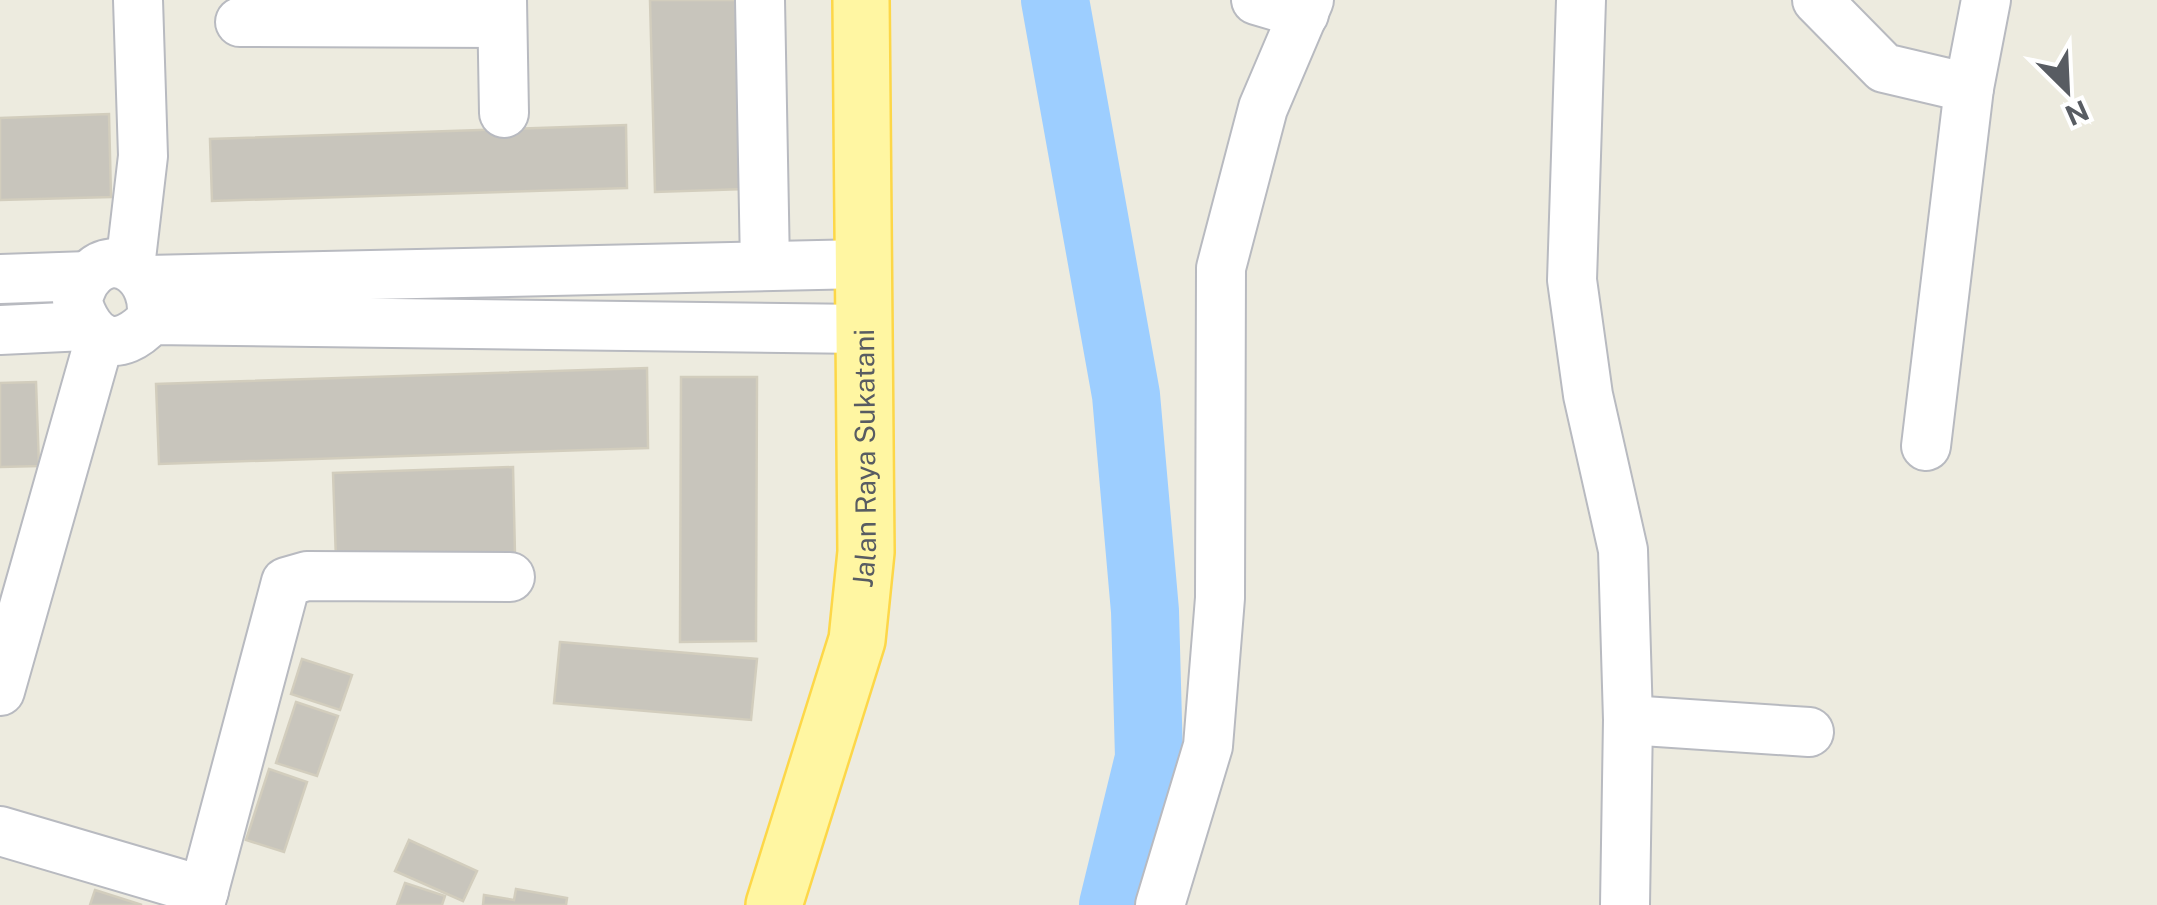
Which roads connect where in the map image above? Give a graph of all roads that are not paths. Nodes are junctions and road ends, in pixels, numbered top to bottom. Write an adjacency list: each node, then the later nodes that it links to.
1 (138, 0): 17 (street)
2 (760, 0): 15 (street)
3 (862, 0): 14 (main road, Jalan Raya Sukatani)
4 (1256, 0): 8 (street)
5 (1581, 0): 24 (street)
6 (1816, 0): 12 (street)
7 (1986, 0): 12 (street)
8 (1306, 7): 29 (street)
9 (358, 10): 10 (street); 11 (street)
10 (502, 12): 13 (street)
11 (240, 22)
12 (1969, 88): 21 (street)
13 (504, 113)
14 (862, 264): 15 (street); 18 (main road, Jalan Raya Sukatani)
15 (765, 266): 17 (street)
16 (0, 279): 17 (street)
17 (129, 286): 18 (street); 20 (street); 20 (street)
18 (865, 329): 28 (main road, Jalan Raya Sukatani)
19 (0, 330): 20 (street)
20 (92, 332): 23 (street)
21 (1926, 446)
22 (510, 577): 27 (street)
23 (0, 691)
24 (1628, 720): 25 (street); 30 (street)
25 (1809, 732)
26 (0, 831): 27 (street)
27 (202, 898)
28 (774, 905)
29 (1160, 905)
30 (1625, 905)

